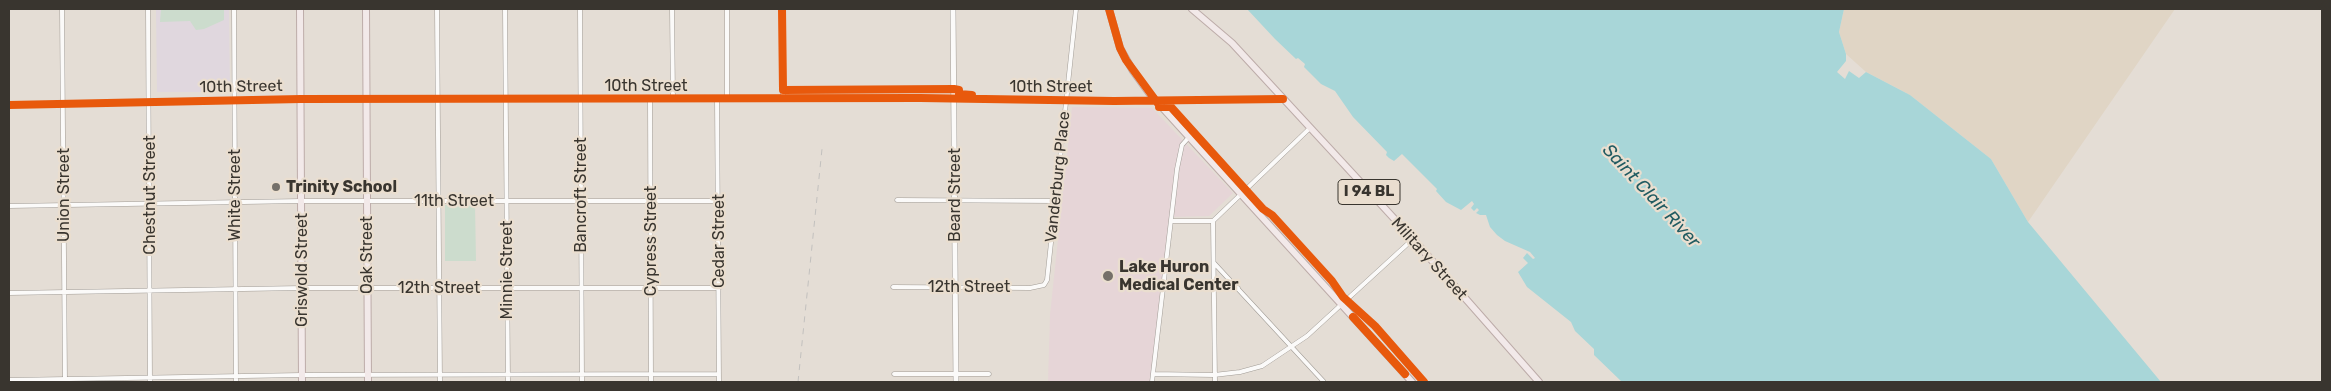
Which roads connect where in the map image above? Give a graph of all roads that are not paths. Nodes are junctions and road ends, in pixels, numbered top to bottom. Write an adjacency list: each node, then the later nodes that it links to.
1 (62, 9): 32 (street, Union Street)
2 (148, 9): 31 (street, Chestnut Street)
3 (234, 9): 29 (street, White Street)
4 (300, 9): 16 (main road, Griswold Street)
5 (366, 9): 24 (main road, Oak Street)
6 (437, 9): 25 (street)
7 (505, 9): 26 (street, Minnie Street)
8 (580, 9): 27 (street, Bancroft Street)
9 (672, 9): 18 (street)
10 (728, 9): 20 (street)
11 (782, 9): 21 (street)
12 (953, 9): 22 (street, Beard Street)
13 (1076, 9): 30 (street, Vanderburg Place)
14 (1109, 9): 28 (main road)
15 (1192, 9): 23 (main road, Military Street / I 94 BL)
16 (301, 99): 24 (street, 10th Street); 29 (street, 10th Street); 40 (main road, Griswold Street)
17 (650, 99): 18 (street, 10th Street); 27 (street, 10th Street); 45 (street, Cypress Street)
18 (673, 99): 19 (street, 10th Street)
19 (718, 99): 20 (street, 10th Street); 46 (street, Cedar Street)
20 (727, 99): 21 (street, 10th Street)
21 (783, 99): 22 (street, 10th Street)
22 (954, 99): 30 (street, 10th Street); 38 (street, Beard Street)
23 (1283, 99): 28 (street, 10th Street); 34 (main road, Military Street / I 94 BL)
24 (366, 100): 25 (street, 10th Street); 41 (main road, Oak Street)
25 (438, 100): 26 (street, 10th Street); 42 (street)
26 (506, 100): 27 (street, 10th Street); 43 (street, Minnie Street)
27 (580, 100): 44 (street, Bancroft Street)
28 (1156, 100): 30 (street, 10th Street); 35 (main road)
29 (235, 101): 31 (street, 10th Street); 47 (street, White Street)
30 (1066, 101): 39 (street, Vanderburg Place)
31 (149, 103): 32 (street, 10th Street); 48 (street, Chestnut Street)
32 (63, 104): 33 (street, 10th Street); 49 (street, Union Street)
33 (9, 105)
34 (1310, 128): 36 (street); 53 (main road, Military Street / I 94 BL)
35 (1190, 136): 36 (main road); 51 (street)
36 (1240, 193): 52 (street); 71 (main road)
37 (897, 200): 38 (street)
38 (955, 200): 39 (street); 57 (street, Beard Street)
39 (1055, 200): 55 (street, Vanderburg Place)
40 (302, 201): 41 (street, 11th Street); 47 (street, 11th Street); 58 (main road, Griswold Street)
41 (367, 201): 42 (street, 11th Street); 59 (main road, Oak Street)
42 (439, 201): 43 (street, 11th Street); 60 (street)
43 (507, 201): 44 (street, 11th Street); 61 (street, Minnie Street)
44 (582, 201): 45 (street, 11th Street); 62 (street, Bancroft Street)
45 (651, 201): 46 (street, 11th Street); 63 (street, Cypress Street)
46 (718, 201): 64 (street, Cedar Street)
47 (235, 202): 48 (street, 11th Street); 67 (street, White Street)
48 (150, 204): 49 (street, 11th Street); 68 (street, Chestnut Street)
49 (63, 205): 50 (street, 11th Street); 69 (street, Union Street)
50 (9, 206)
51 (1171, 221): 52 (street); 77 (street)
52 (1213, 221): 54 (street)
53 (1413, 239): 71 (street); 100 (main road, Military Street / I 94 BL)
54 (1214, 263): 65 (street); 66 (street)
55 (1044, 285): 57 (street, 12th Street)
56 (893, 287): 57 (street, 12th Street)
57 (955, 287): 75 (street, Beard Street)
58 (302, 288): 59 (street, 12th Street); 67 (street, 12th Street); 84 (main road, Griswold Street)
59 (367, 288): 60 (street, 12th Street); 85 (main road, Oak Street)
60 (440, 288): 61 (street, 12th Street); 79 (street)
61 (507, 288): 62 (street, 12th Street); 80 (street, Minnie Street)
62 (582, 288): 63 (street, 12th Street); 81 (street, Bancroft Street)
63 (651, 288): 64 (street, 12th Street); 82 (street, Cypress Street)
64 (719, 288): 73 (street, Cedar Street)
65 (1214, 288): 66 (street); 78 (street)
66 (1238, 288): 72 (street)
67 (236, 290): 68 (street, 12th Street); 83 (street, White Street)
68 (150, 291): 69 (street, 12th Street); 87 (street, Chestnut Street)
69 (64, 292): 70 (street, 12th Street); 88 (street, Union Street)
70 (9, 293)
71 (1341, 304): 72 (street); 99 (main road)
72 (1292, 346): 78 (street); 98 (street)
73 (719, 374): 82 (street); 94 (street, Cedar Street)
74 (894, 374): 75 (street)
75 (956, 374): 76 (street); 95 (street, Beard Street)
76 (989, 374)
77 (1153, 374): 78 (street); 96 (street)
78 (1214, 374): 97 (street)
79 (440, 375): 80 (street); 85 (street); 90 (street)
80 (508, 375): 81 (street); 91 (street, Minnie Street)
81 (582, 375): 82 (street); 92 (street, Bancroft Street)
82 (651, 375): 93 (street, Cypress Street)
83 (236, 376): 84 (street); 87 (street); 89 (street, White Street)
84 (302, 379): 85 (street)
85 (368, 379)
86 (9, 380): 88 (street)
87 (150, 380): 88 (street)
88 (65, 381)
89 (236, 382)
90 (440, 382)
91 (508, 382)
92 (582, 382)
93 (652, 382)
94 (719, 382)
95 (956, 382)
96 (1152, 382)
97 (1215, 382)
98 (1324, 382)
99 (1412, 382)
100 (1539, 382)

